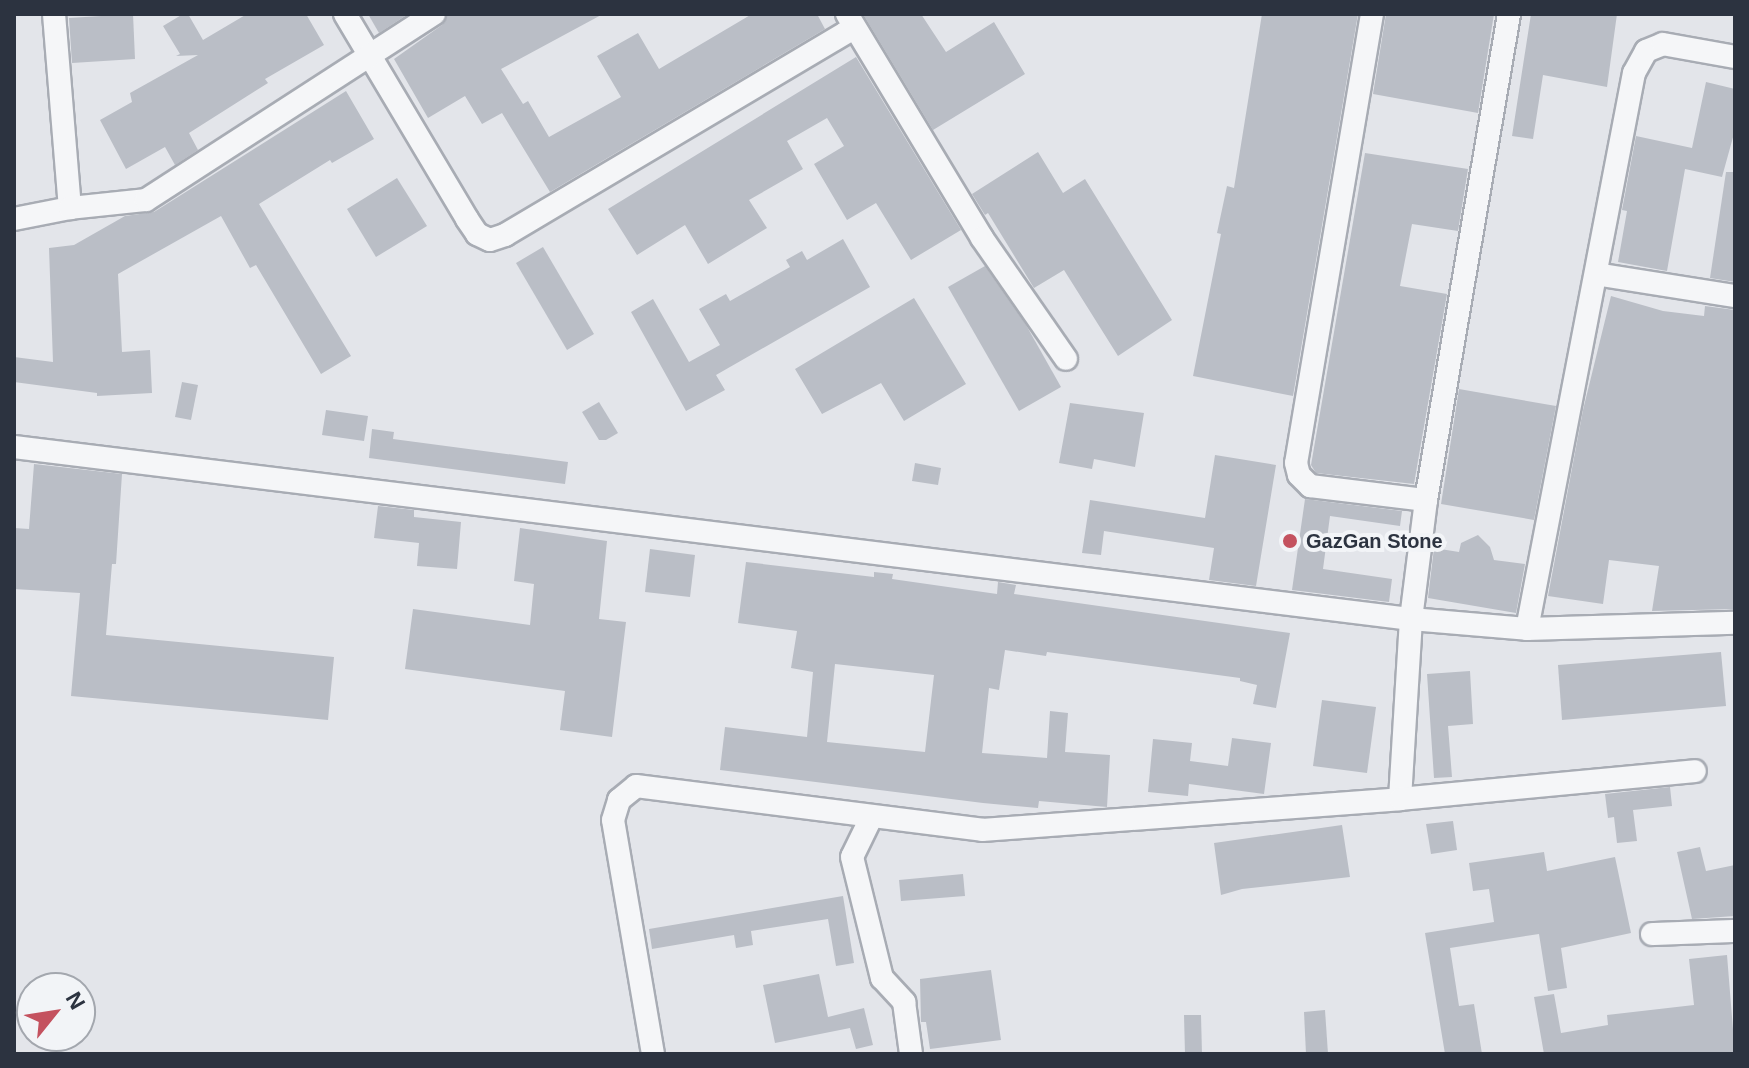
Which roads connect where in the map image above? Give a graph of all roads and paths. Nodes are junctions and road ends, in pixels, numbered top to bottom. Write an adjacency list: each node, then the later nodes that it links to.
1 (54, 14): 9 (street)
2 (345, 14): 7 (street)
3 (434, 14): 7 (street)
4 (1372, 14): 15 (street)
5 (1509, 14): 15 (street)
6 (850, 21): 7 (street); 13 (street)
7 (368, 54): 9 (street)
8 (1735, 57): 11 (street)
9 (70, 208): 10 (street)
10 (14, 219)
11 (1596, 274): 12 (street); 18 (street)
12 (1735, 296)
13 (1066, 359)
14 (14, 447): 16 (street)
15 (1426, 500): 16 (street)
16 (1411, 619): 18 (street); 20 (street)
17 (1735, 623): 18 (street)
18 (1527, 629)
19 (1695, 771): 20 (street)
20 (1400, 799): 21 (street)
21 (871, 818): 24 (street); 25 (street)
22 (1735, 931): 23 (street)
23 (1652, 934)
24 (653, 1054)
25 (911, 1054)

